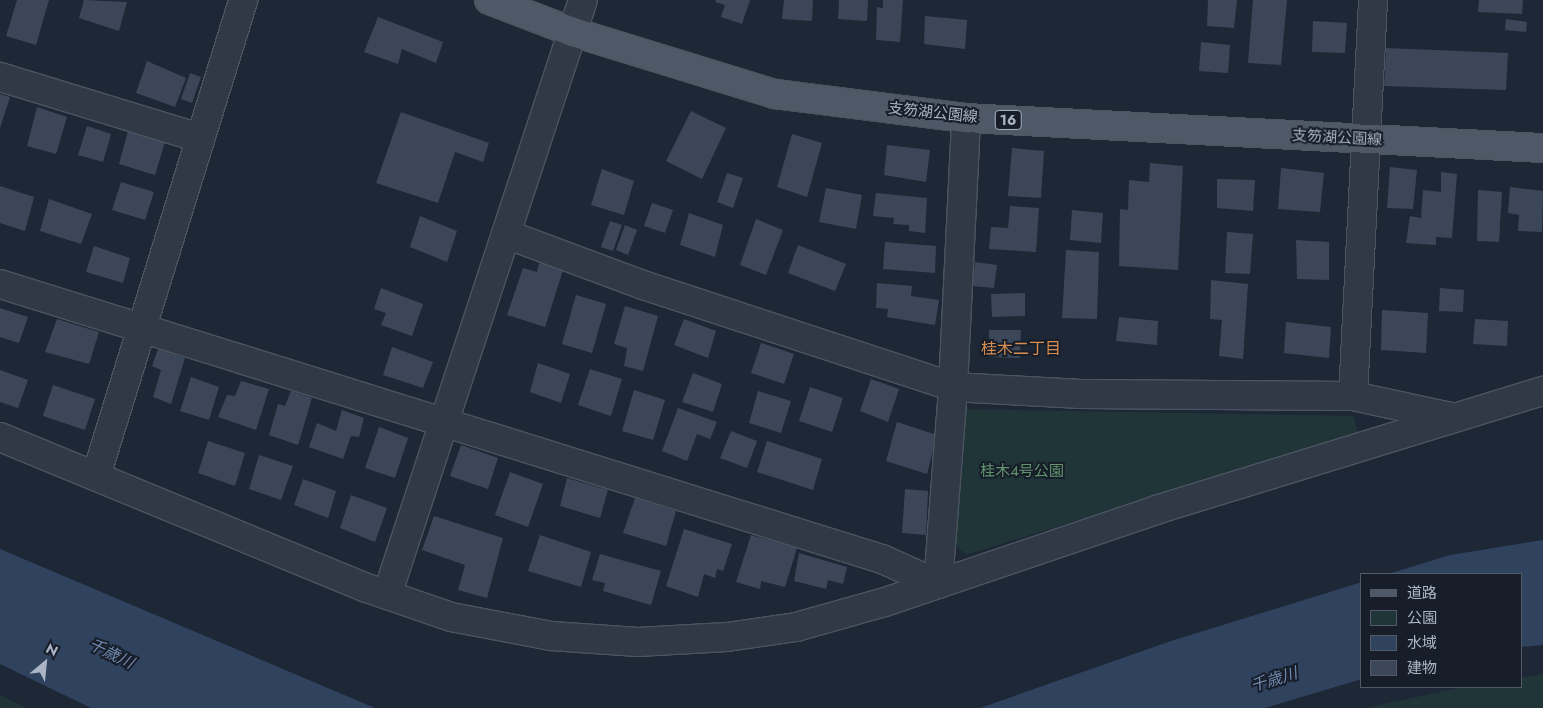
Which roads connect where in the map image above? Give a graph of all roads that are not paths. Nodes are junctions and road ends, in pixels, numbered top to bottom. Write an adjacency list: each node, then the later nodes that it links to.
1 (243, 0): 8 (street)
2 (489, 0): 5 (main road, 支笏湖公園線 / 16)
3 (583, 0): 5 (street)
4 (1373, 0): 9 (street)
5 (573, 32): 7 (main road, 支笏湖公園線 / 16); 11 (street)
6 (0, 76): 8 (street)
7 (966, 118): 9 (main road, 支笏湖公園線 / 16); 14 (street)
8 (200, 138): 13 (street)
9 (1367, 139): 10 (main road, 支笏湖公園線 / 16); 16 (street)
10 (1543, 148)
11 (506, 234): 14 (street); 18 (street)
12 (0, 284): 13 (street)
13 (141, 329): 18 (street); 20 (street)
14 (953, 387): 16 (street); 21 (street)
15 (1543, 391): 17 (street)
16 (1353, 396): 17 (street)
17 (1455, 418): 21 (street)
18 (444, 425): 21 (street); 22 (street)
19 (0, 437): 20 (street)
20 (96, 476): 22 (street)
21 (938, 584): 22 (street)
22 (388, 595)

